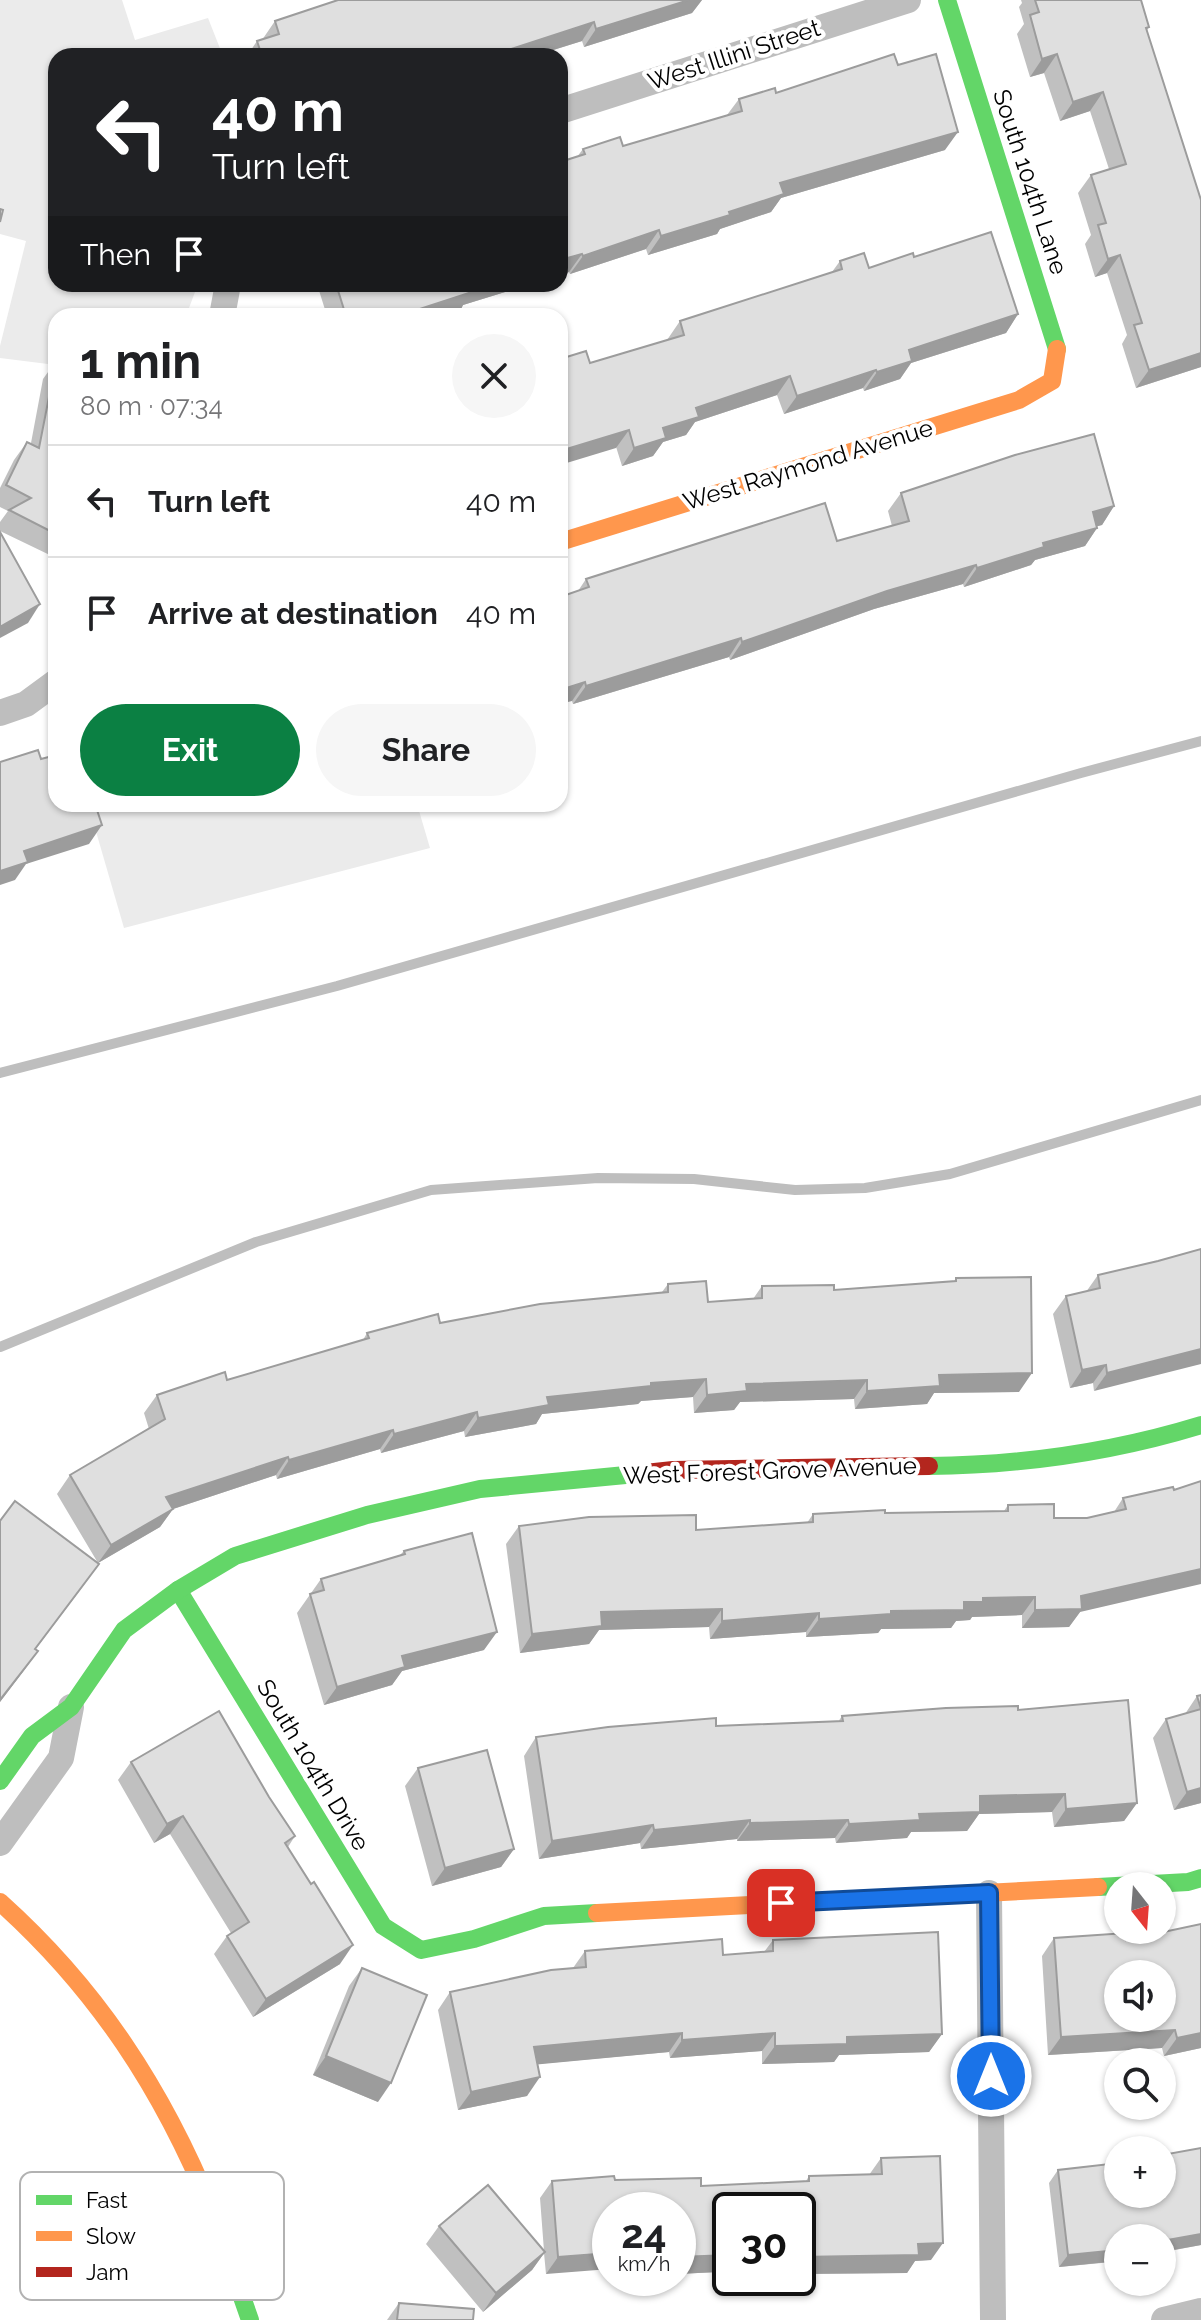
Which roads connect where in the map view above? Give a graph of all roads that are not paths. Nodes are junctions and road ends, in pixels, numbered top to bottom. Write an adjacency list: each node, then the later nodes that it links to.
1 (908, 0): 3 (street, West Illini Street)
2 (947, 0): 4 (street, South 104th Lane)
3 (568, 108)
4 (1052, 381): 5 (street, West Raymond Avenue)
5 (568, 540)
6 (48, 688): 7 (street)
7 (0, 713)
8 (1201, 1425): 9 (street, West Forest Grove Avenue)
9 (178, 1590): 10 (street, West Forest Grove Avenue); 14 (street, South 104th Drive)
10 (71, 1707): 11 (street, West Forest Grove Avenue); 12 (street, West Forest Grove Avenue)
11 (0, 1781)
12 (0, 1843)
13 (1201, 1878): 14 (street)
14 (989, 1893): 20 (street)
15 (0, 1902): 16 (street)
16 (197, 2172)
17 (243, 2300): 19 (street)
18 (1201, 2311): 21 (street)
19 (250, 2320)
20 (993, 2320)
21 (1164, 2320)

